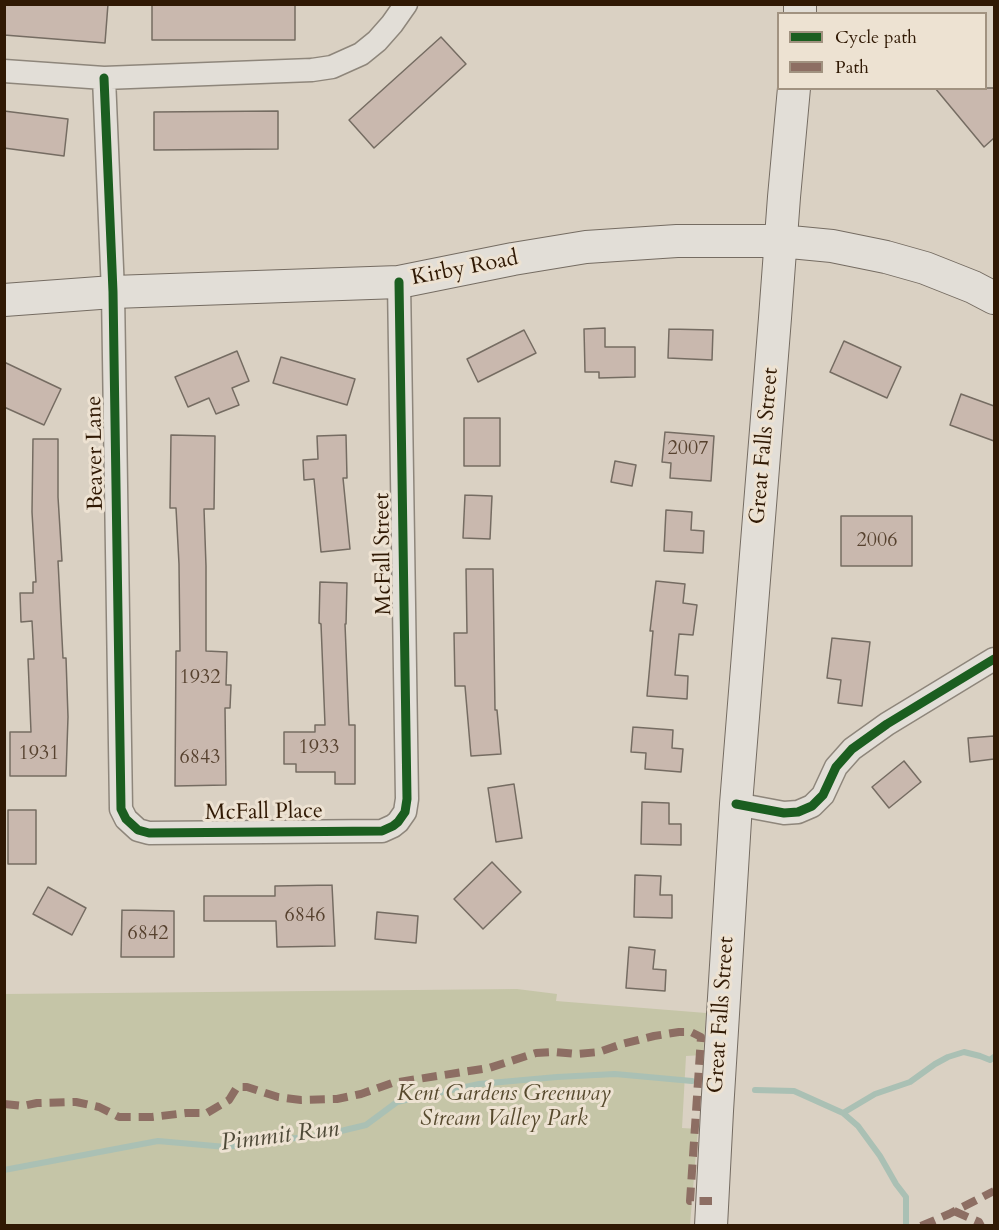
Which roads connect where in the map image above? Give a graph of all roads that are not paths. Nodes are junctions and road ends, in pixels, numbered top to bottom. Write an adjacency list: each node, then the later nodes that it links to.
1 (406, 4): 3 (street)
2 (4, 71): 3 (street)
3 (104, 78): 7 (street, Beaver Lane)
4 (794, 90): 5 (main road, Great Falls Street)
5 (780, 241): 6 (main road, Kirby Road); 8 (main road, Kirby Road); 11 (main road, Great Falls Street)
6 (399, 282): 7 (main road, Kirby Road); 12 (street, McFall Street)
7 (113, 292): 9 (main road, Kirby Road); 13 (street, Beaver Lane)
8 (994, 298)
9 (4, 300)
10 (994, 659): 11 (street)
11 (736, 804): 14 (main road, Great Falls Street)
12 (404, 827): 13 (street, McFall Place)
13 (125, 829)
14 (711, 1226)

